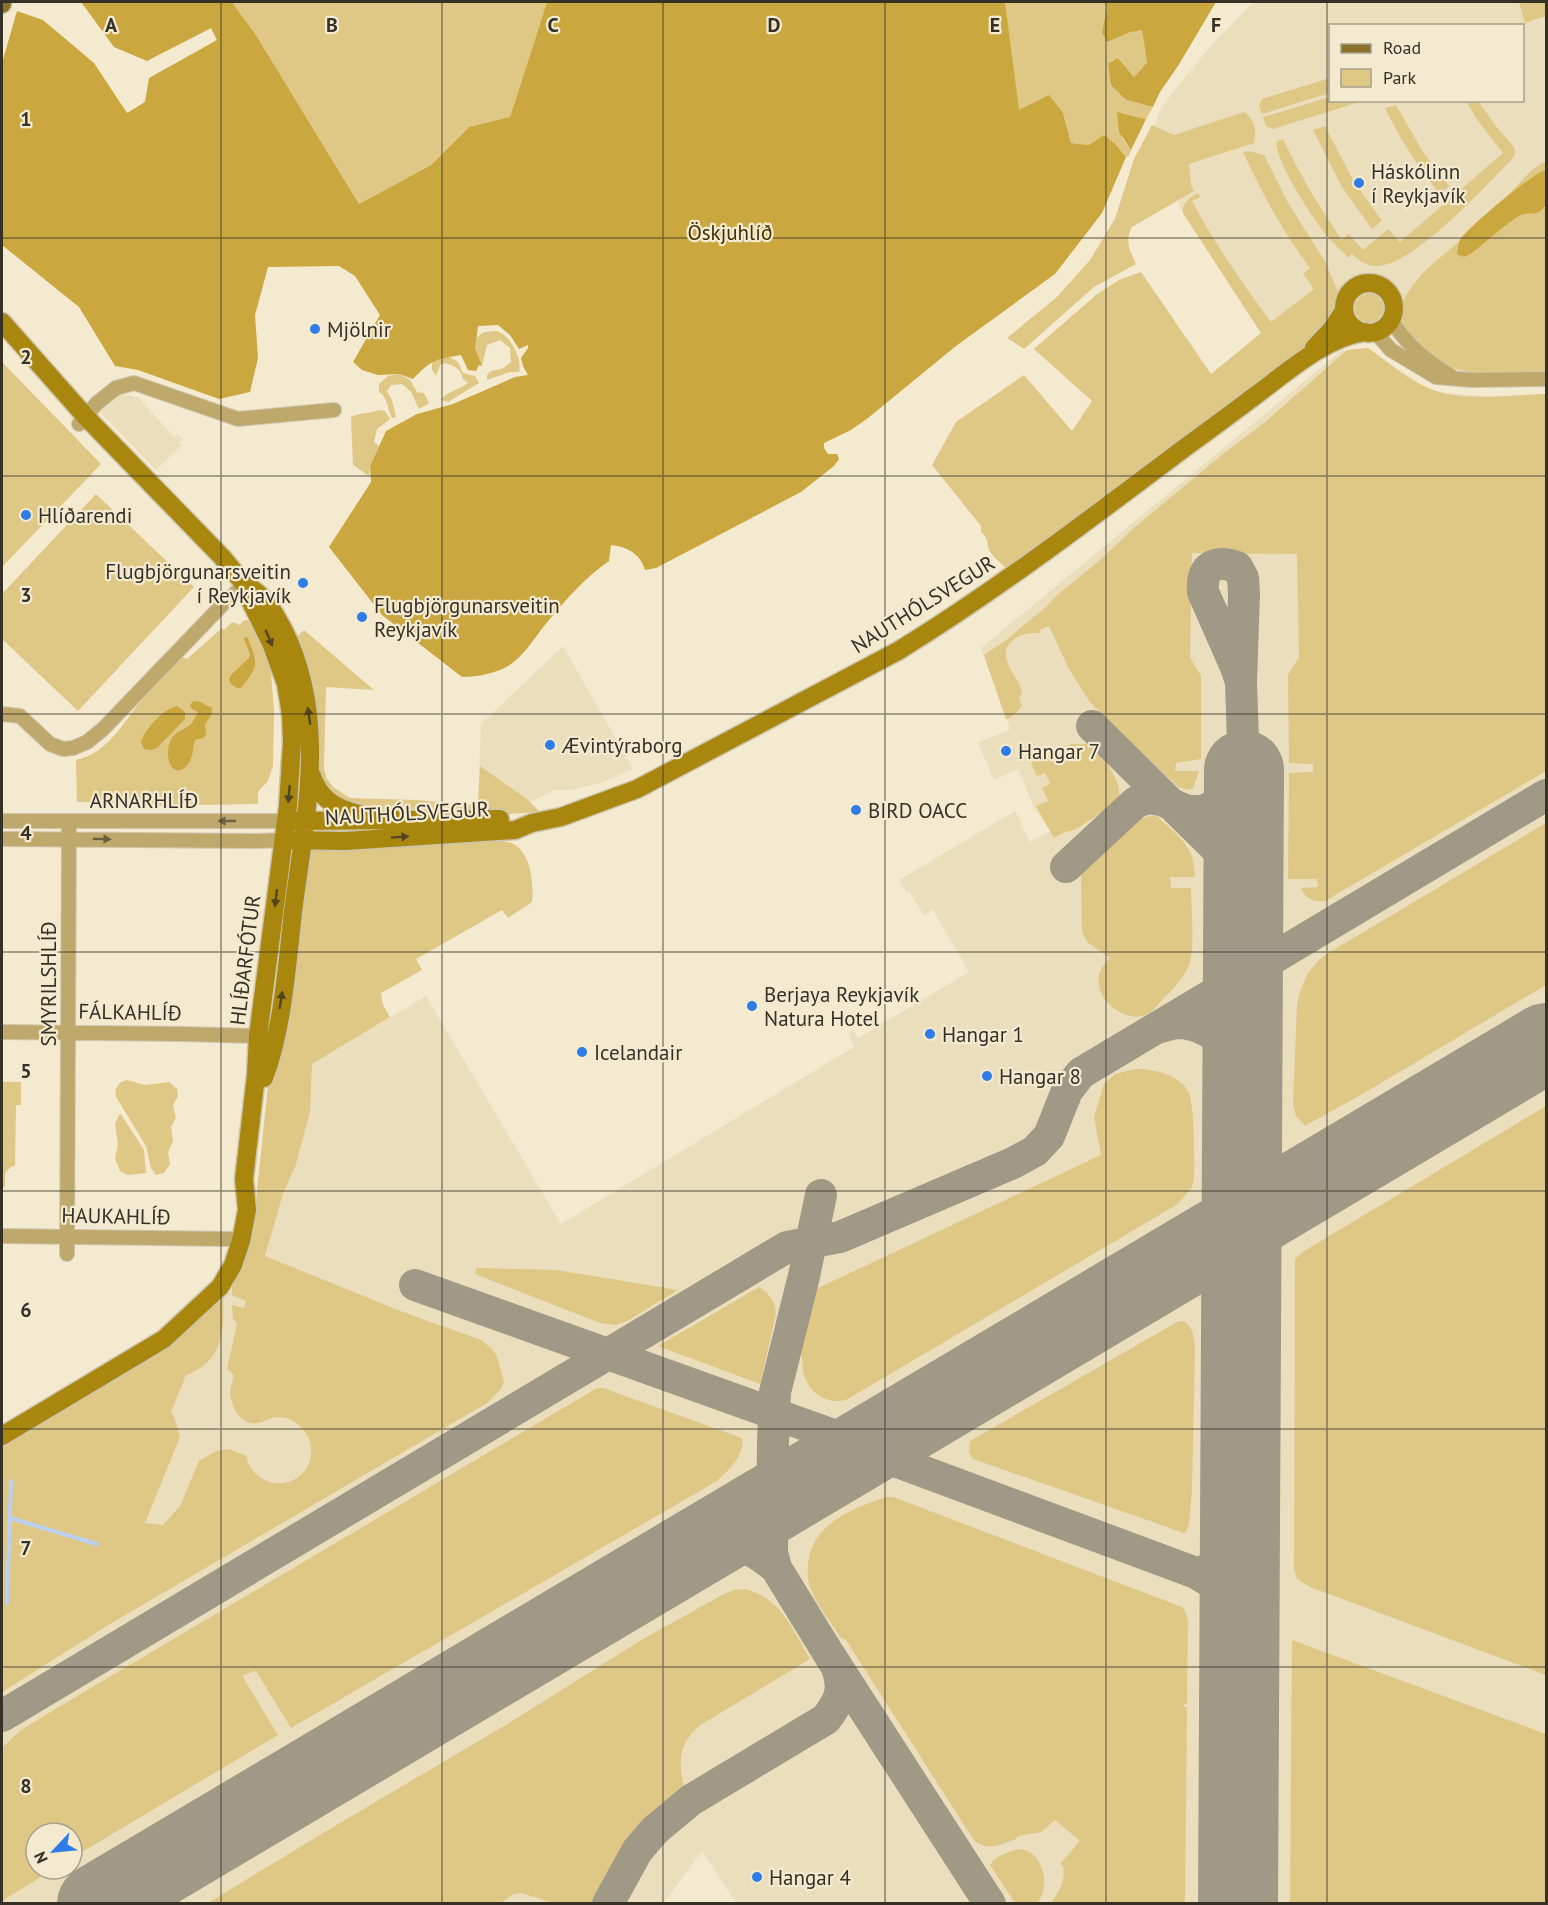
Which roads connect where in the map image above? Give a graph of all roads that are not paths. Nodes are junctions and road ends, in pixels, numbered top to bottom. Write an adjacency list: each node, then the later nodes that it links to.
1 (1344, 311): 2 (street); 4 (street); 6 (street, NAUTHÓLSVEGUR)
2 (1391, 320): 4 (street); 7 (street)
3 (2, 322): 10 (street)
4 (1370, 332): 6 (street, NAUTHÓLSVEGUR); 7 (street)
5 (2, 338): 10 (street)
6 (1303, 360): 19 (street, NAUTHÓLSVEGUR)
7 (1453, 377): 8 (street)
8 (1546, 379)
9 (334, 410): 10 (street)
10 (83, 420): 11 (street)
11 (245, 585): 12 (street); 13 (street, HLÍÐARFÓTUR, one-way to 11); 17 (street, HLÍÐARFÓTUR, one-way to 17)
12 (2, 714)
13 (310, 774): 14 (street, HLÍÐARFÓTUR); 15 (street)
14 (306, 820): 15 (street, NAUTHÓLSVEGUR); 17 (street, NAUTHÓLSVEGUR); 23 (street, HLÍÐARFÓTUR)
15 (384, 820): 19 (street, NAUTHÓLSVEGUR)
16 (2, 821): 18 (street, ARNARHLÍÐ)
17 (286, 821): 18 (street, ARNARHLÍÐ, one-way to 18); 22 (street, HLÍÐARFÓTUR)
18 (69, 822): 21 (street, SMYRILSHLÍÐ)
19 (532, 823): 23 (street, NAUTHÓLSVEGUR, one-way to 19)
20 (2, 839): 21 (street, ARNARHLÍÐ)
21 (69, 839): 22 (street, ARNARHLÍÐ, one-way to 22); 25 (street, SMYRILSHLÍÐ)
22 (284, 840): 23 (street, NAUTHÓLSVEGUR); 26 (street, HLÍÐARFÓTUR, one-way to 26)
23 (303, 840): 27 (street, HLÍÐARFÓTUR, one-way to 23)
24 (2, 1032): 25 (street, FÁLKAHLÍÐ)
25 (69, 1032): 26 (street, FÁLKAHLÍÐ); 30 (street, SMYRILSHLÍÐ)
26 (258, 1036): 27 (street, HLÍÐARFÓTUR)
27 (253, 1106): 28 (street, HLÍÐARFÓTUR)
28 (243, 1187): 31 (street, HLÍÐARFÓTUR); 33 (street, HLÍÐARFÓTUR)
29 (2, 1236): 30 (street, HAUKAHLÍÐ)
30 (66, 1236): 31 (street, HAUKAHLÍÐ); 32 (street, SMYRILSHLÍÐ)
31 (230, 1239): 33 (street, HLÍÐARFÓTUR)
32 (67, 1254)
33 (210, 1294): 34 (street, HLÍÐARFÓTUR)
34 (2, 1436)

